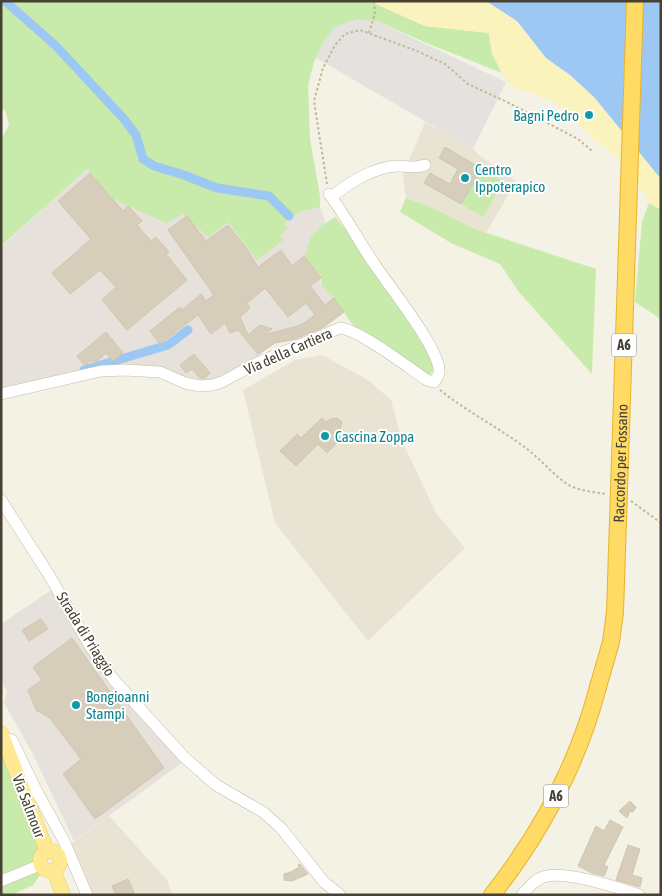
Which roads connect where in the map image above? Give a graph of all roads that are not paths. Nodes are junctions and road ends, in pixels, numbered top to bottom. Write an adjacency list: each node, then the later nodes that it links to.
1 (635, 1): 13 (highway, Raccordo per Fossano / A6, bridge)
2 (425, 165): 3 (street, Via della Cartiera)
3 (1, 394)
4 (1, 500): 12 (street, Strada di Priaggio)
5 (2, 736): 6 (main road, Via Salmour); 11 (street)
6 (46, 851): 7 (main road, Via Salmour); 8 (main road, Via Salmour)
7 (40, 864): 8 (main road); 9 (street)
8 (54, 871): 10 (main road, Via Salmour)
9 (1, 881)
10 (63, 895)
11 (87, 895)
12 (340, 895)
13 (492, 895)
14 (522, 895): 15 (street)
15 (639, 895)

